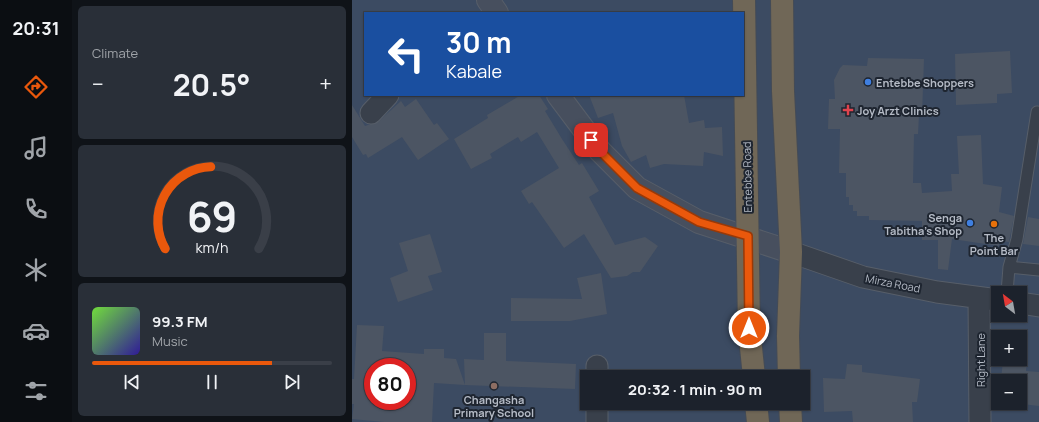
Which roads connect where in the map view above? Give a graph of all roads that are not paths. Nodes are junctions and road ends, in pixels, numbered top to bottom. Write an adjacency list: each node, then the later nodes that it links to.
1 (744, 0): 7 (highway, Entebbe Road)
2 (782, 0): 8 (highway)
3 (387, 96): 6 (street)
4 (559, 96): 7 (street)
5 (1037, 112): 9 (lane)
6 (371, 113)
7 (748, 236): 8 (street); 15 (highway, Entebbe Road)
8 (791, 252): 12 (street, Mirza Road); 16 (highway)
9 (1009, 266): 10 (lane); 11 (lane)
10 (1039, 270)
11 (1008, 286)
12 (989, 299): 23 (street, Right Lane)
13 (1027, 304): 14 (street)
14 (1039, 306)
15 (753, 370)
16 (790, 370)
17 (597, 410): 20 (street)
18 (757, 410): 21 (highway)
19 (790, 410): 22 (highway)
20 (597, 422)
21 (758, 422)
22 (791, 422)
23 (980, 422)

